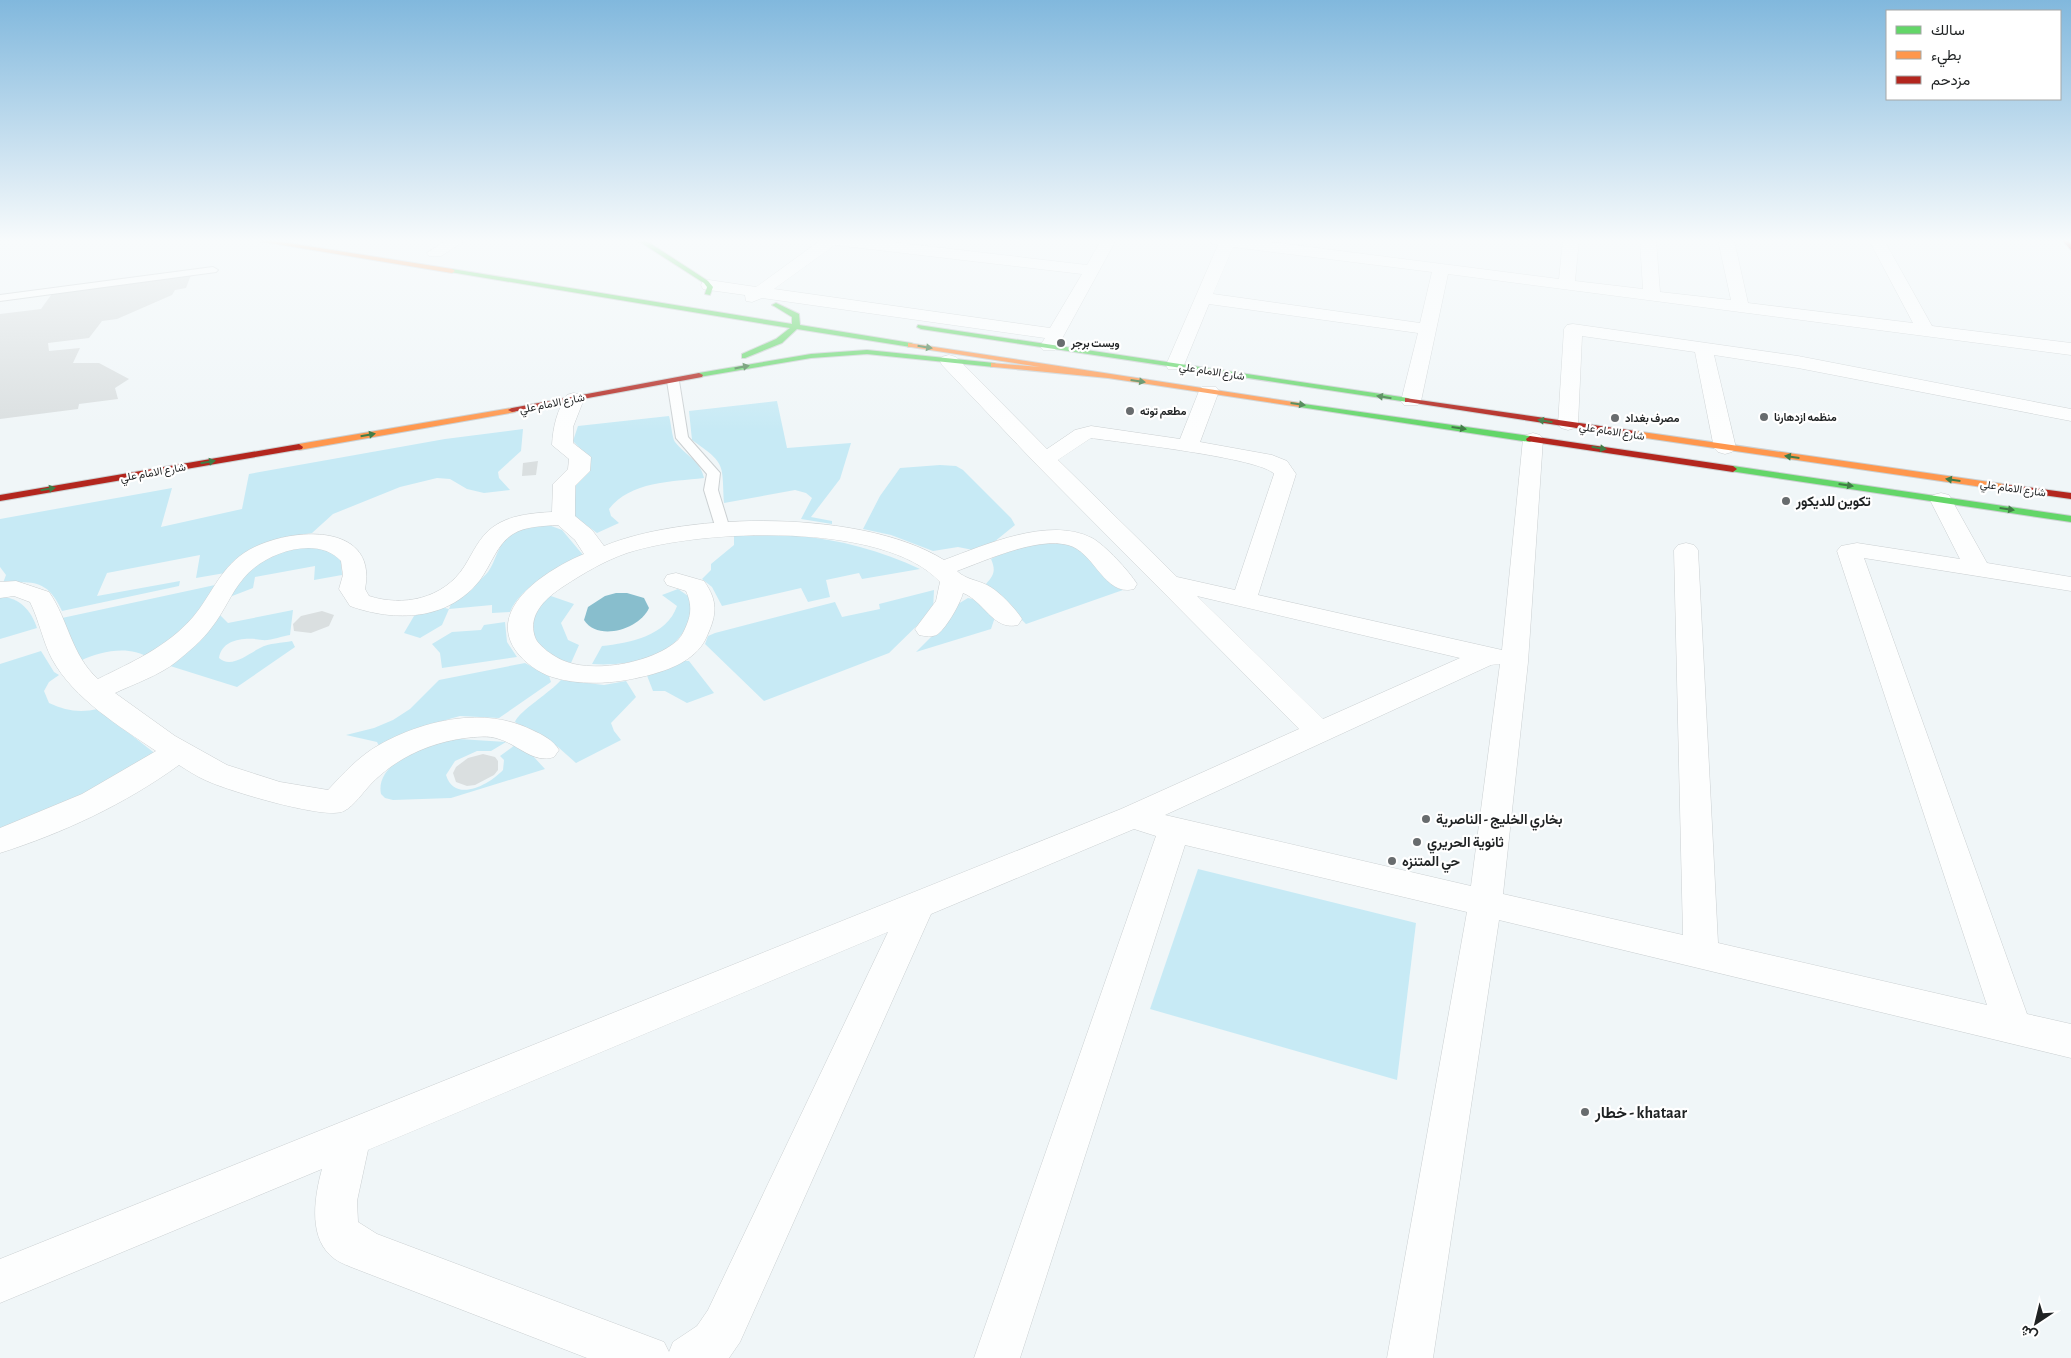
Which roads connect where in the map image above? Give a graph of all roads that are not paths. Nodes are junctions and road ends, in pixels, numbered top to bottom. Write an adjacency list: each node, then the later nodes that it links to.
1 (654, 303): 13 (main road, شارع الامام علي)
2 (772, 303): 11 (main road, شارع الامام علي)
3 (803, 303): 17 (street)
4 (1072, 303): 17 (street)
5 (1201, 303): 22 (street)
6 (1242, 303): 15 (street)
7 (1433, 303): 15 (street)
8 (1704, 303): 12 (street)
9 (1740, 303): 12 (street)
10 (1910, 303): 16 (street)
11 (776, 305): 13 (main road); 17 (main road, شارع الامام علي)
12 (1741, 308): 16 (street)
13 (796, 326): 18 (main road, شارع الامام علي); 26 (main road)
14 (885, 326): 18 (main road)
15 (1427, 329): 27 (street)
16 (1926, 332): 20 (street)
17 (1052, 340): 22 (main road, شارع الامام علي)
18 (893, 341): 23 (main road, شارع الامام علي, one-way to 23)
19 (1702, 347): 28 (street); 29 (street); 32 (street)
20 (2071, 349)
21 (949, 361): 23 (main road, شارع الامام علي); 24 (main road, شارع الامام علي, one-way to 21); 33 (street)
22 (1175, 365): 27 (main road, شارع الامام علي, one-way to 22)
23 (1106, 376): 25 (main road, شارع الامام علي, one-way to 25)
24 (673, 381): 26 (main road, شارع الامام علي); 39 (lane)
25 (1209, 391): 30 (main road, شارع الامام علي, one-way to 30); 31 (street)
26 (574, 399): 35 (main road, شارع الامام علي, one-way to 26); 37 (street)
27 (1411, 401): 29 (main road, شارع الامام علي, one-way to 27)
28 (2071, 415)
29 (1568, 424): 32 (main road, شارع الامام علي)
30 (1533, 439): 36 (main road, شارع الامام علي, one-way to 36); 52 (street)
31 (1188, 446): 33 (street); 49 (street)
32 (1725, 448): 34 (main road, شارع الامام علي, one-way to 32)
33 (1044, 460): 45 (street)
34 (2071, 496)
35 (0, 498)
36 (1941, 500): 38 (main road, شارع الامام علي, one-way to 38); 42 (street)
37 (563, 518): 41 (street); 53 (street)
38 (2071, 519)
39 (723, 529): 41 (street); 43 (street)
40 (1686, 550): 62 (street)
41 (597, 557): 44 (street)
42 (1978, 570): 47 (street); 63 (street)
43 (948, 575): 46 (street); 50 (street); 51 (street)
44 (676, 580)
45 (1172, 583): 49 (street); 54 (street)
46 (1125, 584)
47 (2071, 584)
48 (0, 590): 53 (street)
49 (1244, 600): 52 (street)
50 (1009, 619)
51 (928, 630)
52 (1501, 659): 54 (street); 61 (street)
53 (95, 692): 55 (street)
54 (1319, 732): 57 (street)
55 (178, 750): 56 (street); 59 (street)
56 (544, 750)
57 (1132, 817): 58 (street); 60 (street)
58 (1174, 830): 61 (street); 69 (street)
59 (0, 841)
60 (919, 903): 65 (street); 68 (street)
61 (1485, 904): 62 (street); 70 (street)
62 (1701, 954): 63 (street)
63 (2013, 1028): 64 (street)
64 (2071, 1041)
65 (350, 1138): 66 (street); 67 (street)
66 (0, 1281)
67 (648, 1358)
68 (689, 1358)
69 (997, 1358)
70 (1410, 1358)

